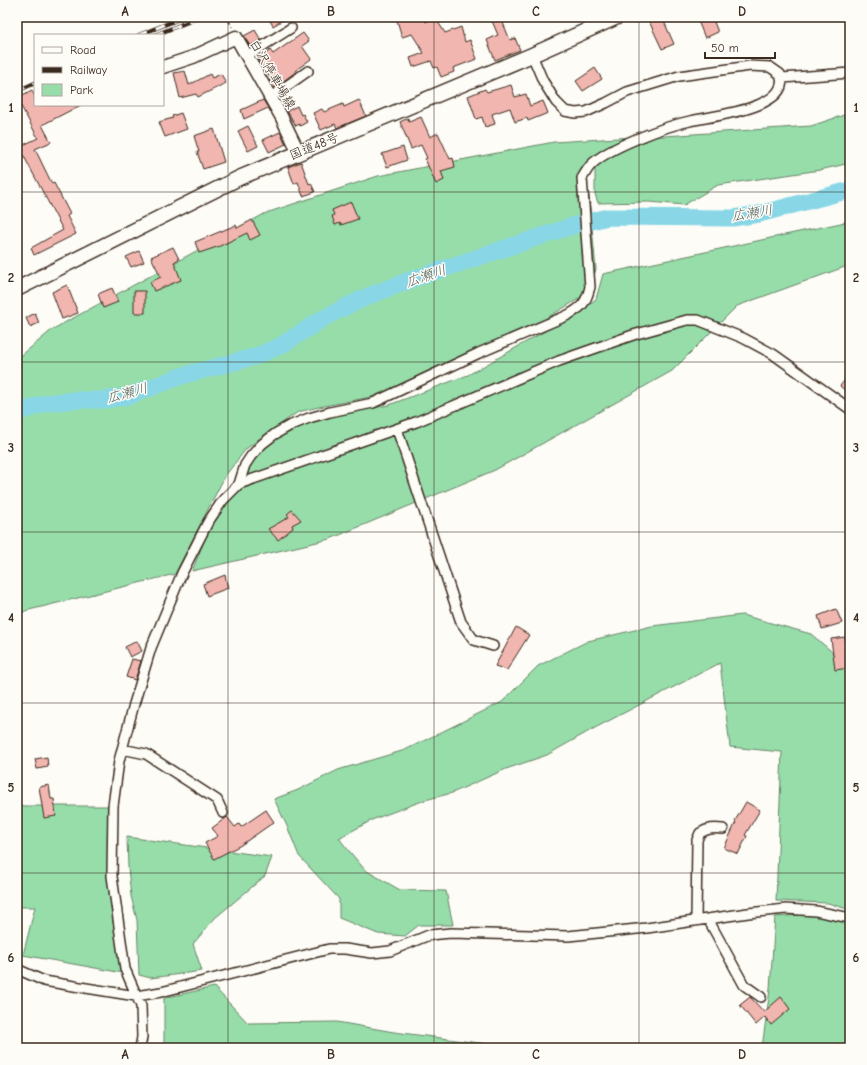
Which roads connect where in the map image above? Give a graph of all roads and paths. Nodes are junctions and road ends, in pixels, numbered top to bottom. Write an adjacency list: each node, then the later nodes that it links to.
1 (617, 17): 3 (highway, 国道48号)
2 (291, 28): 4 (street)
3 (532, 55): 8 (street); 10 (highway, 国道48号)
4 (247, 56): 5 (main road, 白沢停車場線); 9 (main road, 白沢停車場線)
5 (164, 67)
6 (308, 71): 9 (street)
7 (850, 73): 8 (street)
8 (782, 78): 14 (street)
9 (271, 97): 10 (main road, 白沢停車場線)
10 (299, 153): 11 (highway, 国道48号)
11 (17, 289)
12 (850, 409): 13 (street)
13 (397, 429): 14 (street); 15 (street)
14 (239, 484): 16 (street)
15 (494, 646)
16 (122, 749): 17 (street); 23 (street)
17 (223, 813)
18 (723, 829): 21 (street)
19 (850, 918): 20 (street)
20 (708, 919): 21 (street); 24 (street)
21 (696, 921): 23 (street)
22 (17, 969): 23 (street)
23 (136, 996): 25 (street)
24 (760, 997)
25 (140, 1048)

